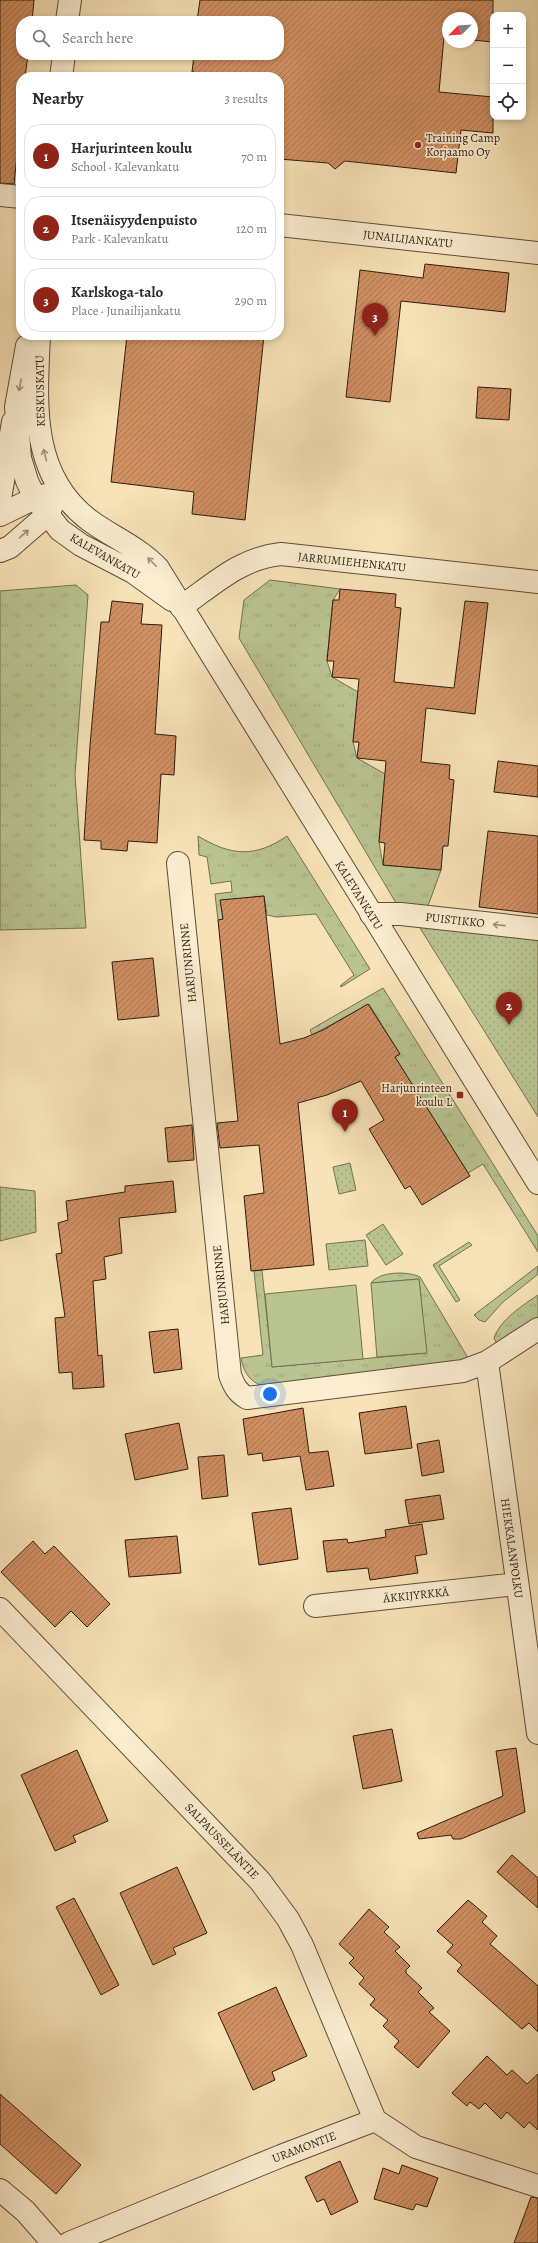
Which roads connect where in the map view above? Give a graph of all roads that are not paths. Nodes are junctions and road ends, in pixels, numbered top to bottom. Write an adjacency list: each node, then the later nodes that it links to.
1 (70, 0): 2 (street)
2 (68, 16)
3 (63, 60): 4 (street)
4 (62, 72)
5 (0, 195): 6 (street)
6 (16, 197)
7 (284, 226): 8 (street, JUNAILIJANKATU)
8 (538, 253)
9 (29, 340): 11 (street, KESKUSKATU, one-way to 11)
10 (39, 340): 12 (street, KESKUSKATU, one-way to 10)
11 (16, 407): 13 (street); 14 (street, KESKUSKATU)
12 (60, 491): 14 (street); 18 (street, KALEVANKATU, one-way to 12)
13 (0, 499)
14 (41, 507): 15 (street); 16 (street, one-way to 14); 18 (street, KALEVANKATU)
15 (0, 515)
16 (0, 551)
17 (538, 582): 18 (street, JARRUMIEHENKATU)
18 (181, 607): 20 (street, KALEVANKATU)
19 (178, 863): 24 (street, HARJUNRINNE)
20 (371, 914): 21 (street, PUISTIKKO, one-way to 20); 22 (street, KALEVANKATU)
21 (538, 929)
22 (538, 1183)
23 (538, 1329): 24 (street, HARJUNRINNE)
24 (487, 1362): 25 (street, HIEKKALANPOLKU)
25 (517, 1584): 26 (street, ÄKKIJYRKKÄ); 28 (street, HIEKKALANPOLKU)
26 (315, 1606)
27 (0, 1609): 29 (street, SALPAUSSELÄNTIE)
28 (538, 1733)
29 (375, 2120): 30 (street); 33 (street, URAMONTIE)
30 (538, 2186)
31 (0, 2190): 32 (street)
32 (53, 2243)
33 (69, 2243)

